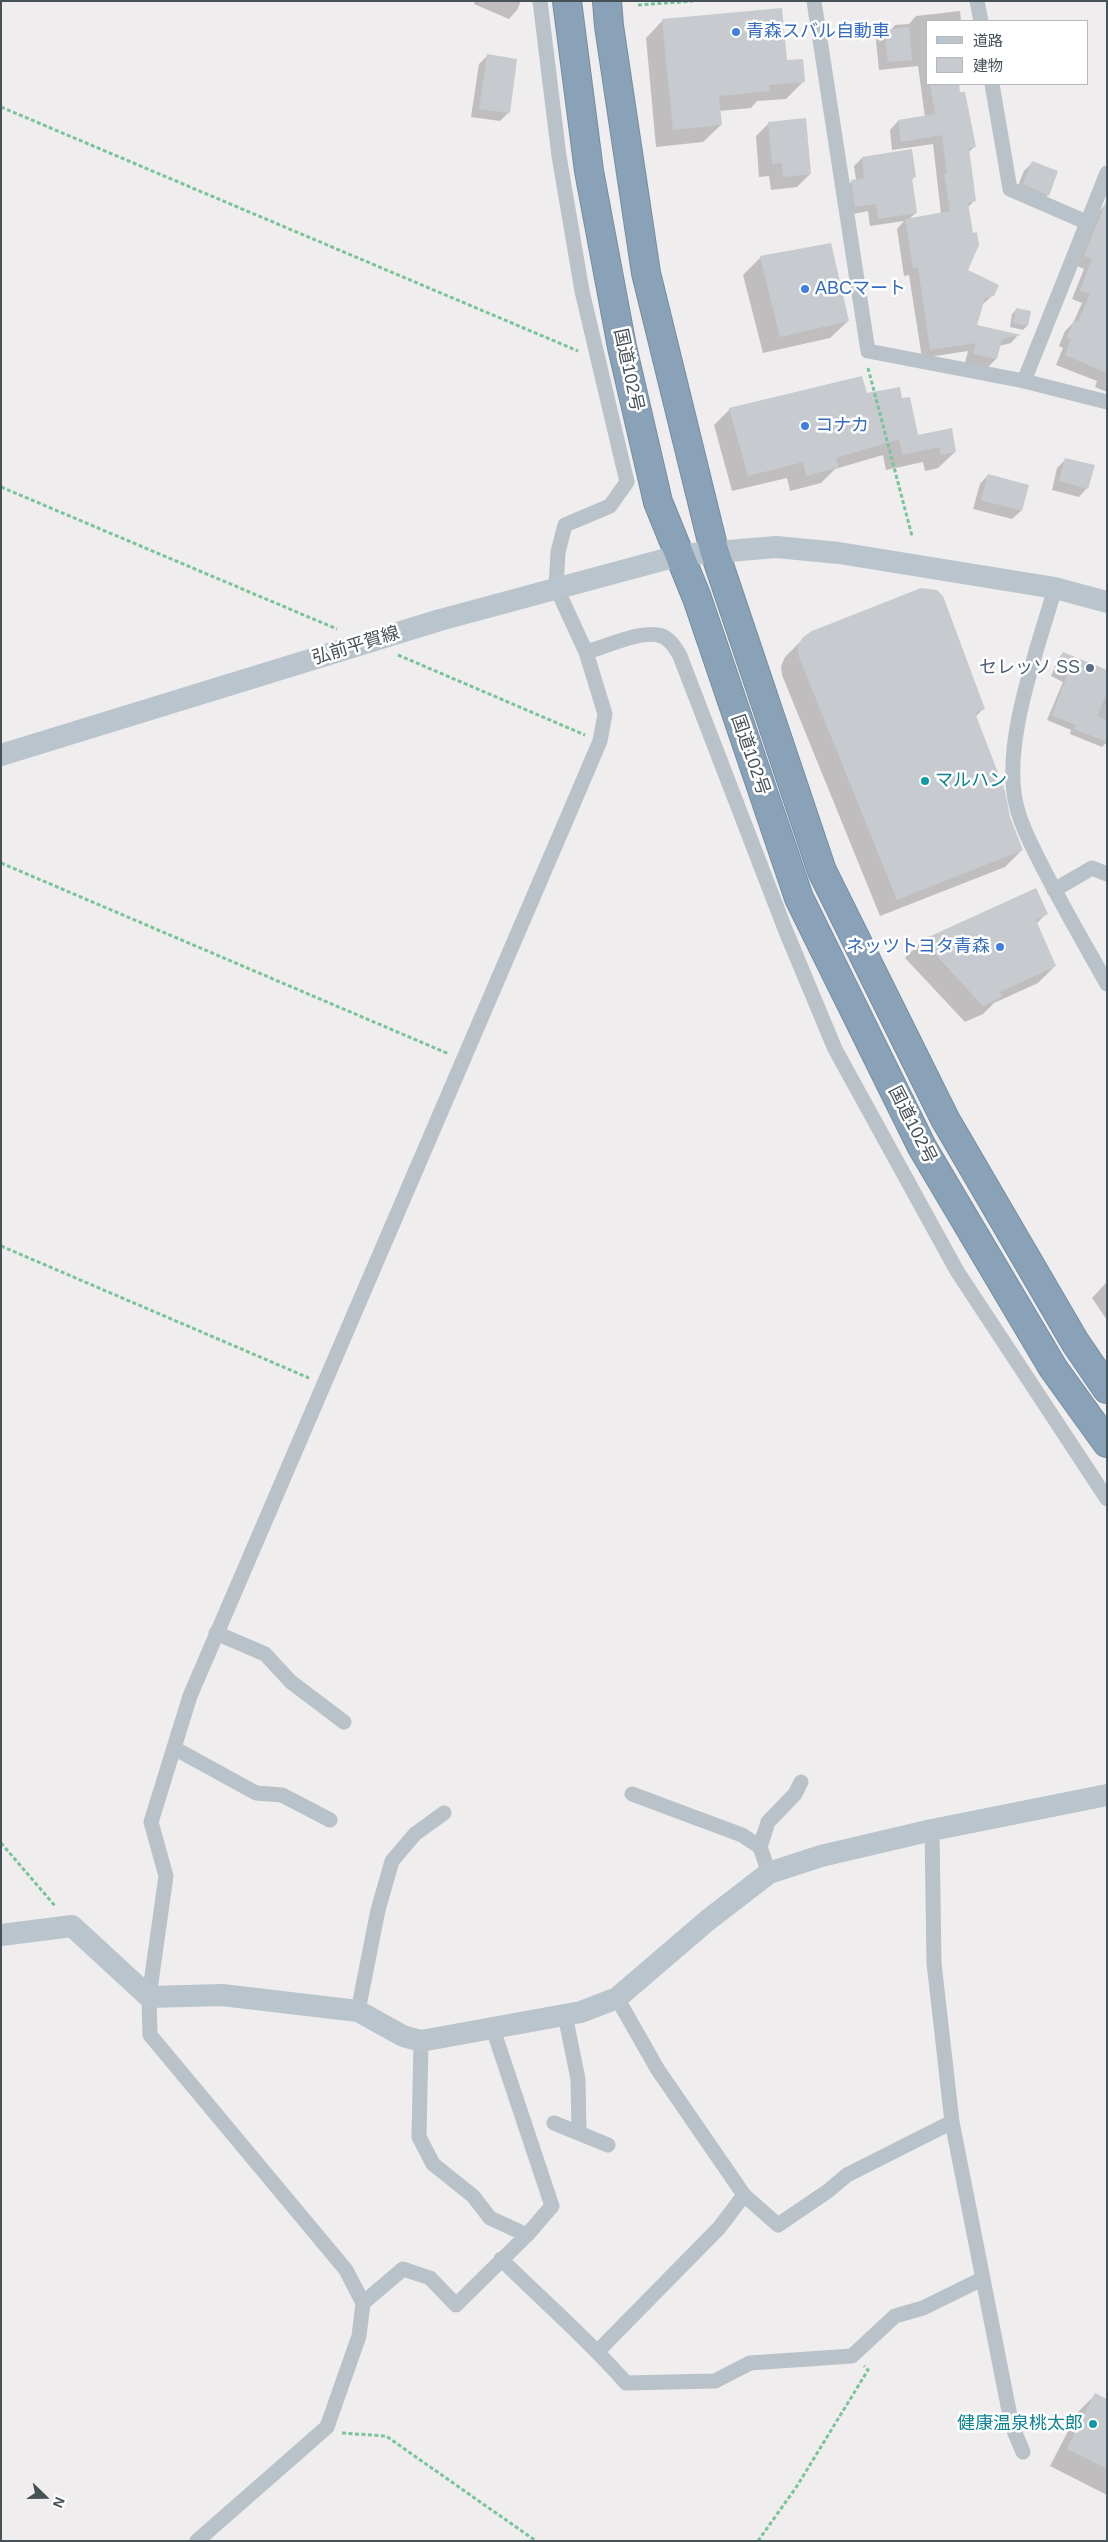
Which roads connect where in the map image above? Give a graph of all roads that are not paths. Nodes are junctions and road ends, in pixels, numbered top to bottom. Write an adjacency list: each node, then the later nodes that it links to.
1 (540, 1): 14 (street)
2 (567, 1): 13 (highway, 国道102号)
3 (607, 1): 12 (highway, 国道102号)
4 (977, 1): 6 (street)
5 (818, 2): 10 (street)
6 (981, 20)
7 (992, 85): 9 (street)
8 (1107, 173): 9 (street)
9 (1086, 222): 10 (street)
10 (1024, 381): 11 (street)
11 (1107, 402)
12 (714, 550): 13 (street, 弘前平賀線); 15 (street, 弘前平賀線); 22 (highway, 国道102号)
13 (681, 555): 14 (street, 弘前平賀線); 23 (highway, 国道102号)
14 (556, 587): 17 (street); 18 (street, 弘前平賀線)
15 (1055, 588): 16 (street, 弘前平賀線); 20 (street)
16 (1107, 602)
17 (586, 652): 24 (street); 25 (street)
18 (1, 755)
19 (1107, 874): 20 (street)
20 (1054, 890): 21 (street)
21 (1107, 984)
22 (1107, 1389)
23 (1107, 1443)
24 (1107, 1500)
25 (216, 1633): 26 (street); 27 (street)
26 (344, 1722)
27 (174, 1748): 32 (street); 37 (street)
28 (801, 1782): 34 (street)
29 (632, 1794): 34 (street)
30 (1107, 1795): 33 (street)
31 (444, 1813): 39 (street)
32 (330, 1820)
33 (932, 1830): 35 (street); 43 (street)
34 (760, 1847): 35 (street)
35 (769, 1873): 38 (street)
36 (1, 1935): 37 (street)
37 (149, 1998): 39 (street); 51 (street)
38 (617, 1998): 40 (street); 47 (street)
39 (358, 2010): 42 (street)
40 (565, 2015): 41 (street); 45 (street)
41 (493, 2029): 42 (street); 48 (street)
42 (421, 2041): 48 (street)
43 (952, 2122): 47 (street); 50 (street)
44 (554, 2123): 45 (street)
45 (579, 2132): 46 (street)
46 (608, 2145)
47 (744, 2195): 52 (street)
48 (527, 2235): 49 (street)
49 (501, 2259): 51 (street); 52 (street)
50 (982, 2279): 52 (street); 53 (street)
51 (363, 2303): 54 (street)
52 (598, 2350)
53 (1023, 2452)
54 (197, 2541)

